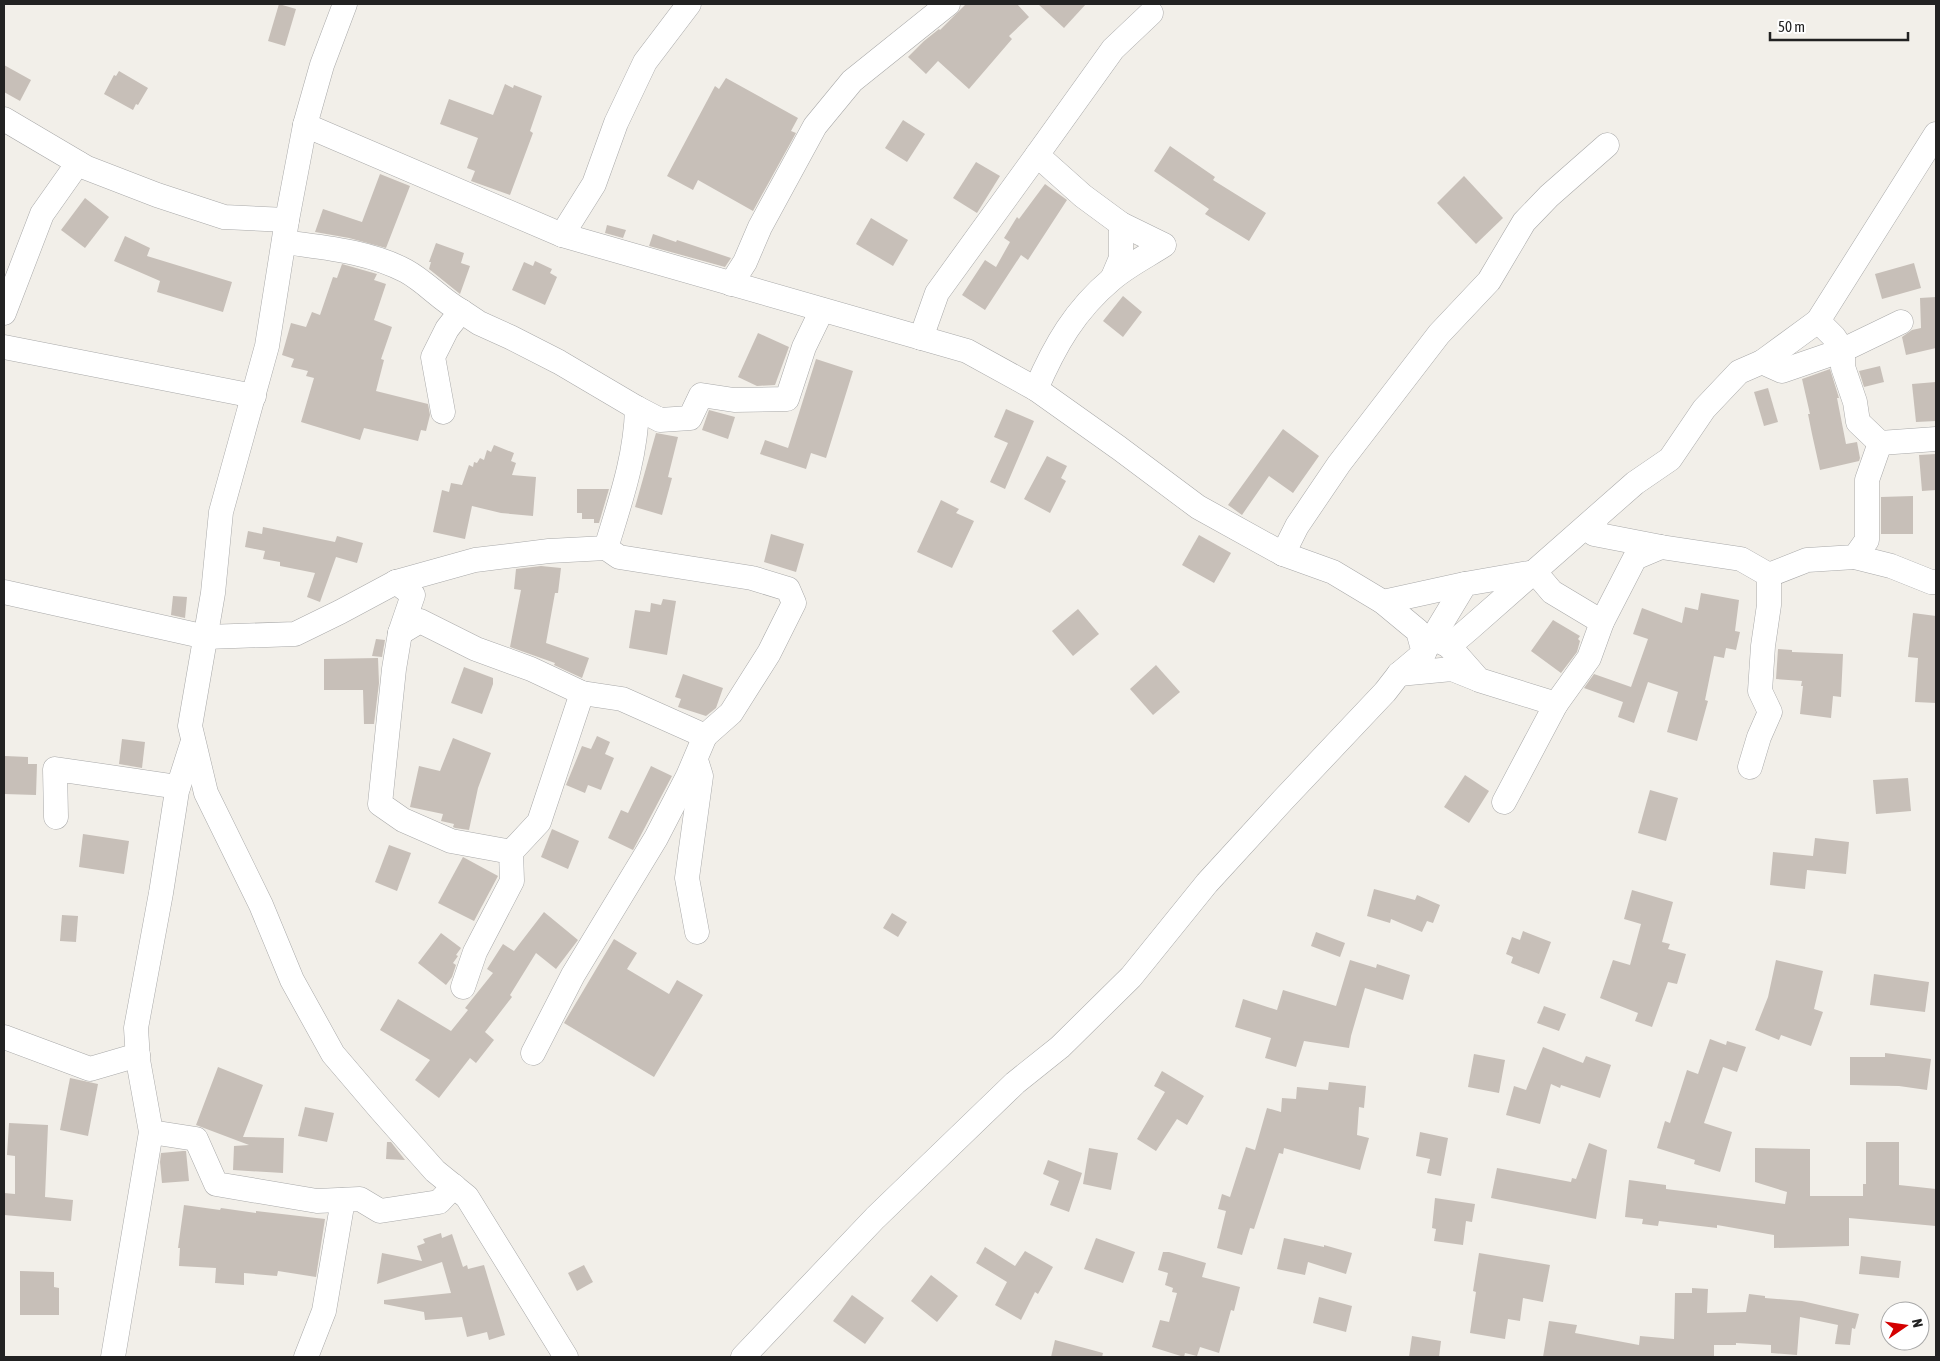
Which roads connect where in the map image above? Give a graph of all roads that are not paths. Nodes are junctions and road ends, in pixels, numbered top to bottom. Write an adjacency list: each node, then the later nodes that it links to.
1 (345, 4): 6 (street)
2 (689, 4): 13 (street)
3 (948, 4): 15 (street)
4 (1151, 13): 9 (street)
5 (4, 118): 10 (street)
6 (306, 125): 12 (street); 13 (street)
7 (1936, 134): 19 (street)
8 (1607, 145): 34 (street)
9 (1037, 155): 11 (street); 21 (street)
10 (78, 163): 12 (street); 18 (street)
11 (1121, 224): 14 (street); 14 (street)
12 (285, 231): 17 (street); 26 (street)
13 (562, 236): 15 (street)
14 (1113, 277): 25 (street)
15 (731, 284): 16 (street)
16 (822, 310): 21 (street); 27 (street)
17 (461, 311): 27 (street); 28 (street)
18 (4, 313)
19 (1818, 322): 23 (street); 24 (street)
20 (1901, 322): 23 (street)
21 (921, 338): 25 (street)
22 (4, 348): 26 (street)
23 (1843, 350): 24 (street); 30 (street)
24 (1762, 362): 31 (street)
25 (1036, 389): 34 (street)
26 (254, 396): 45 (street)
27 (637, 408): 33 (street)
28 (443, 412)
29 (1936, 438): 30 (street)
30 (1880, 444): 35 (street)
31 (1596, 518): 32 (street); 36 (street)
32 (1661, 547): 37 (street); 43 (street)
33 (606, 548): 38 (street); 51 (street)
34 (1283, 554): 42 (street)
35 (1855, 557): 37 (street); 39 (street)
36 (1535, 572): 40 (street); 43 (street); 46 (street)
37 (1769, 574): 54 (street)
38 (396, 582): 44 (street); 45 (street)
39 (1936, 582)
40 (1465, 584): 42 (street); 46 (street)
41 (4, 592): 45 (street)
42 (1384, 602): 46 (street)
43 (1602, 622): 50 (street)
44 (400, 633): 49 (street); 58 (street)
45 (206, 637): 52 (street)
46 (1435, 646): 47 (street); 48 (street)
47 (1399, 674): 48 (street); 70 (street)
48 (1479, 680): 50 (street)
49 (582, 693): 51 (street); 58 (street)
50 (1556, 704): 56 (street)
51 (705, 736): 53 (street)
52 (193, 741): 55 (street); 65 (street)
53 (696, 759): 59 (street); 62 (street)
54 (1750, 767)
55 (178, 788): 57 (street); 63 (street)
56 (1504, 802)
57 (56, 817)
58 (511, 852): 60 (street)
59 (696, 932)
60 (463, 987)
61 (4, 1037): 63 (street)
62 (532, 1053)
63 (138, 1055): 64 (street)
64 (151, 1132): 66 (street); 67 (street)
65 (454, 1186): 66 (street); 69 (street)
66 (343, 1200): 68 (street)
67 (113, 1357)
68 (306, 1357)
69 (566, 1357)
70 (743, 1357)

